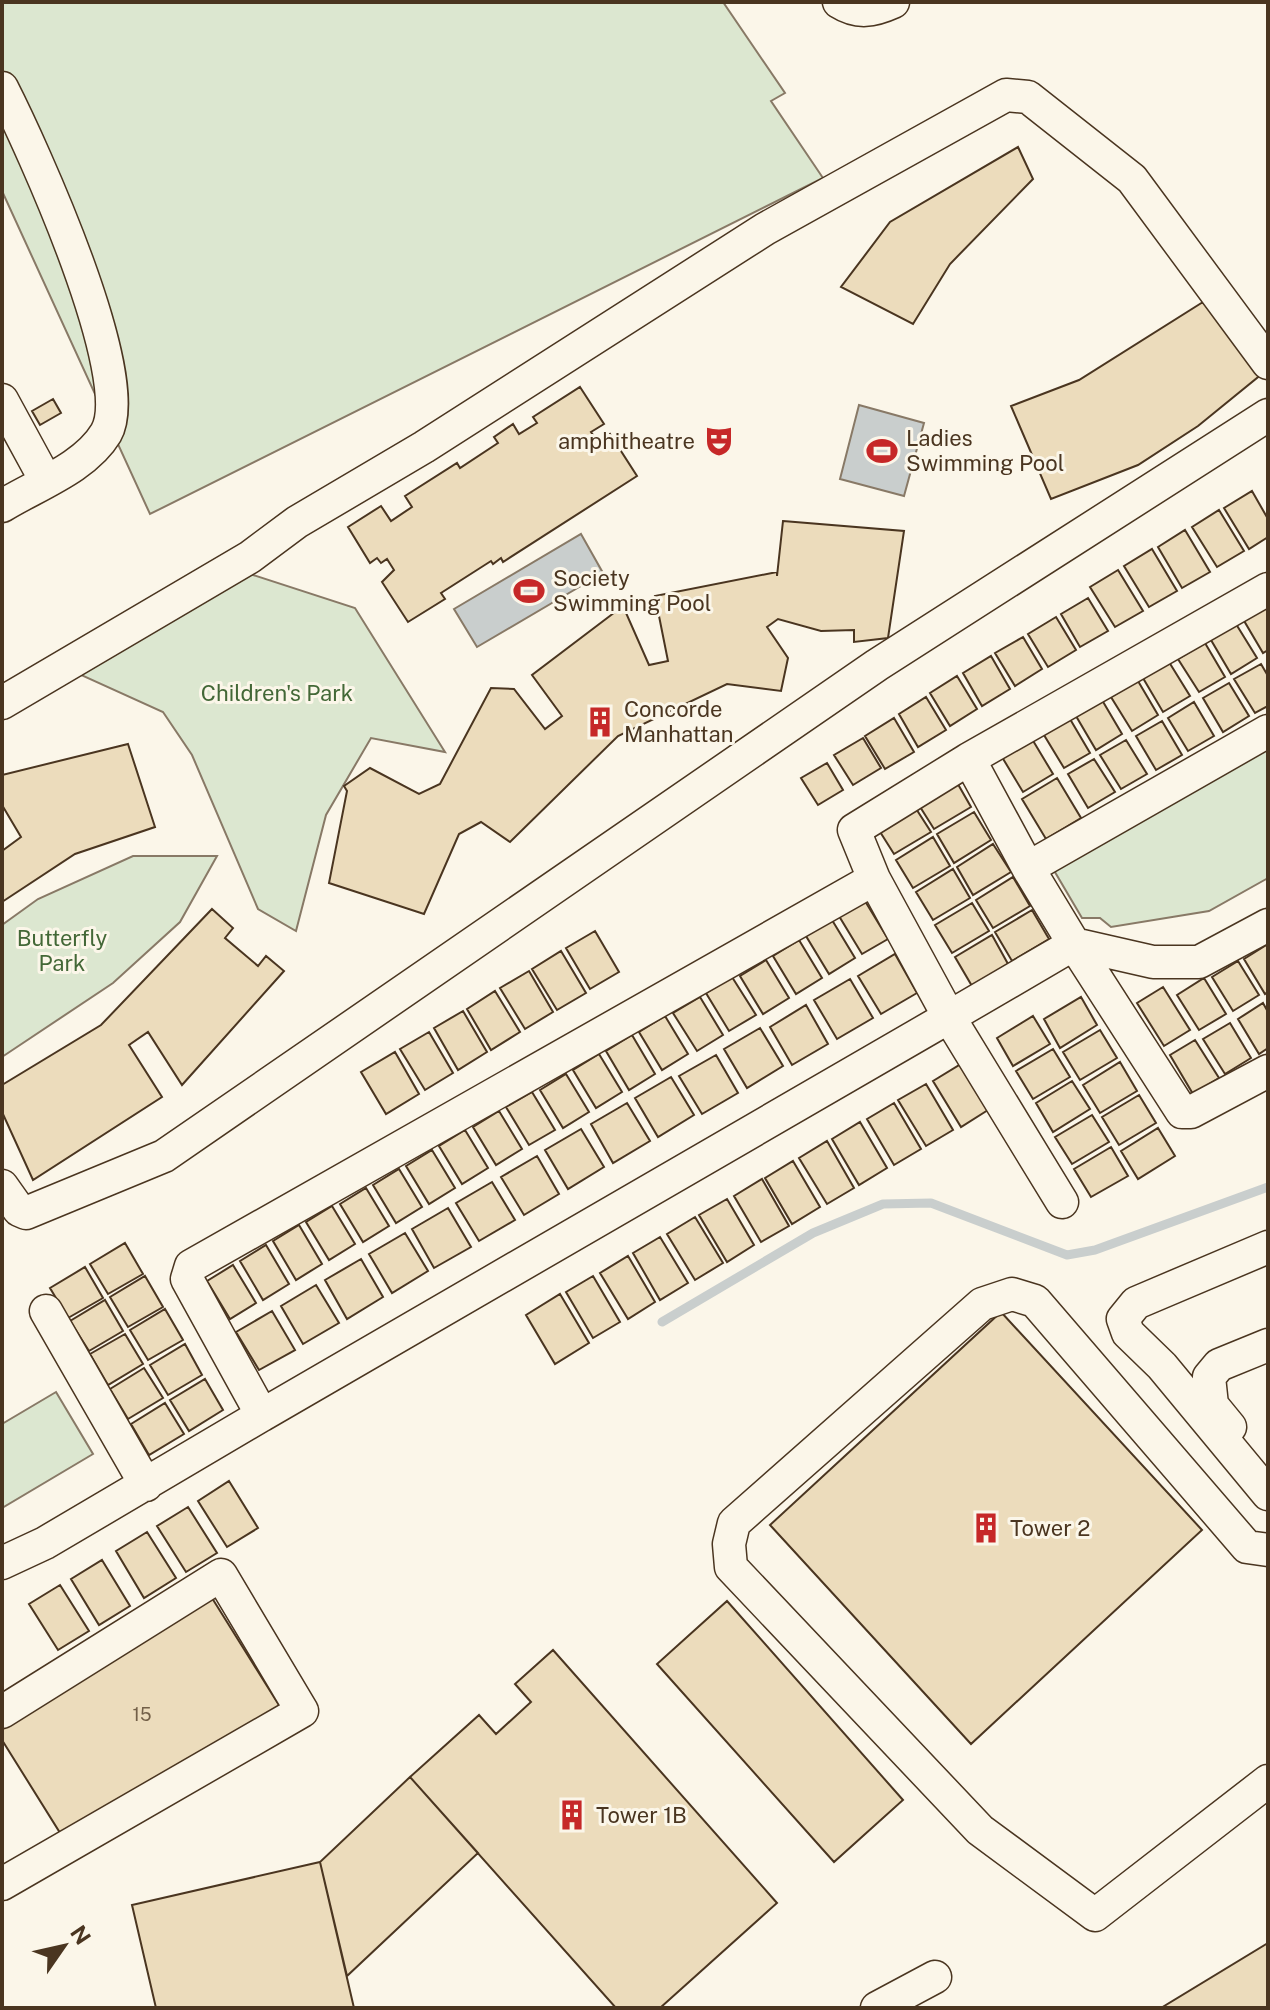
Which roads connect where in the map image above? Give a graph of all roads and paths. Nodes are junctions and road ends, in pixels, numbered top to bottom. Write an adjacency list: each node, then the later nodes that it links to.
1 (839, 2): 2 (street)
2 (893, 2)
3 (2, 88): 7 (street)
4 (1268, 363): 10 (street)
5 (2, 400): 7 (street)
6 (1268, 415): 19 (street)
7 (45, 479): 8 (street)
8 (2, 506)
9 (1268, 589): 12 (street)
10 (2, 703)
11 (1268, 731): 13 (street)
12 (969, 759): 13 (street); 14 (street)
13 (1028, 868): 16 (street)
14 (874, 879): 17 (street); 25 (street)
15 (1268, 925): 16 (street)
16 (1074, 944): 17 (street); 18 (street)
17 (949, 1017): 20 (street); 25 (street)
18 (1268, 1071)
19 (2, 1186)
20 (1062, 1202)
21 (1268, 1247): 28 (street)
22 (46, 1311): 27 (street)
23 (1268, 1345): 26 (street)
24 (1145, 1377): 29 (street)
25 (262, 1415): 27 (street)
26 (1268, 1474)
27 (146, 1485): 31 (street)
28 (1268, 1494)
29 (1222, 1518): 30 (street); 33 (street)
30 (1268, 1550)
31 (2, 1563)
32 (2, 1712): 34 (street)
33 (1268, 1781)
34 (2, 1884)
35 (935, 1977): 36 (street)
36 (877, 2008)

